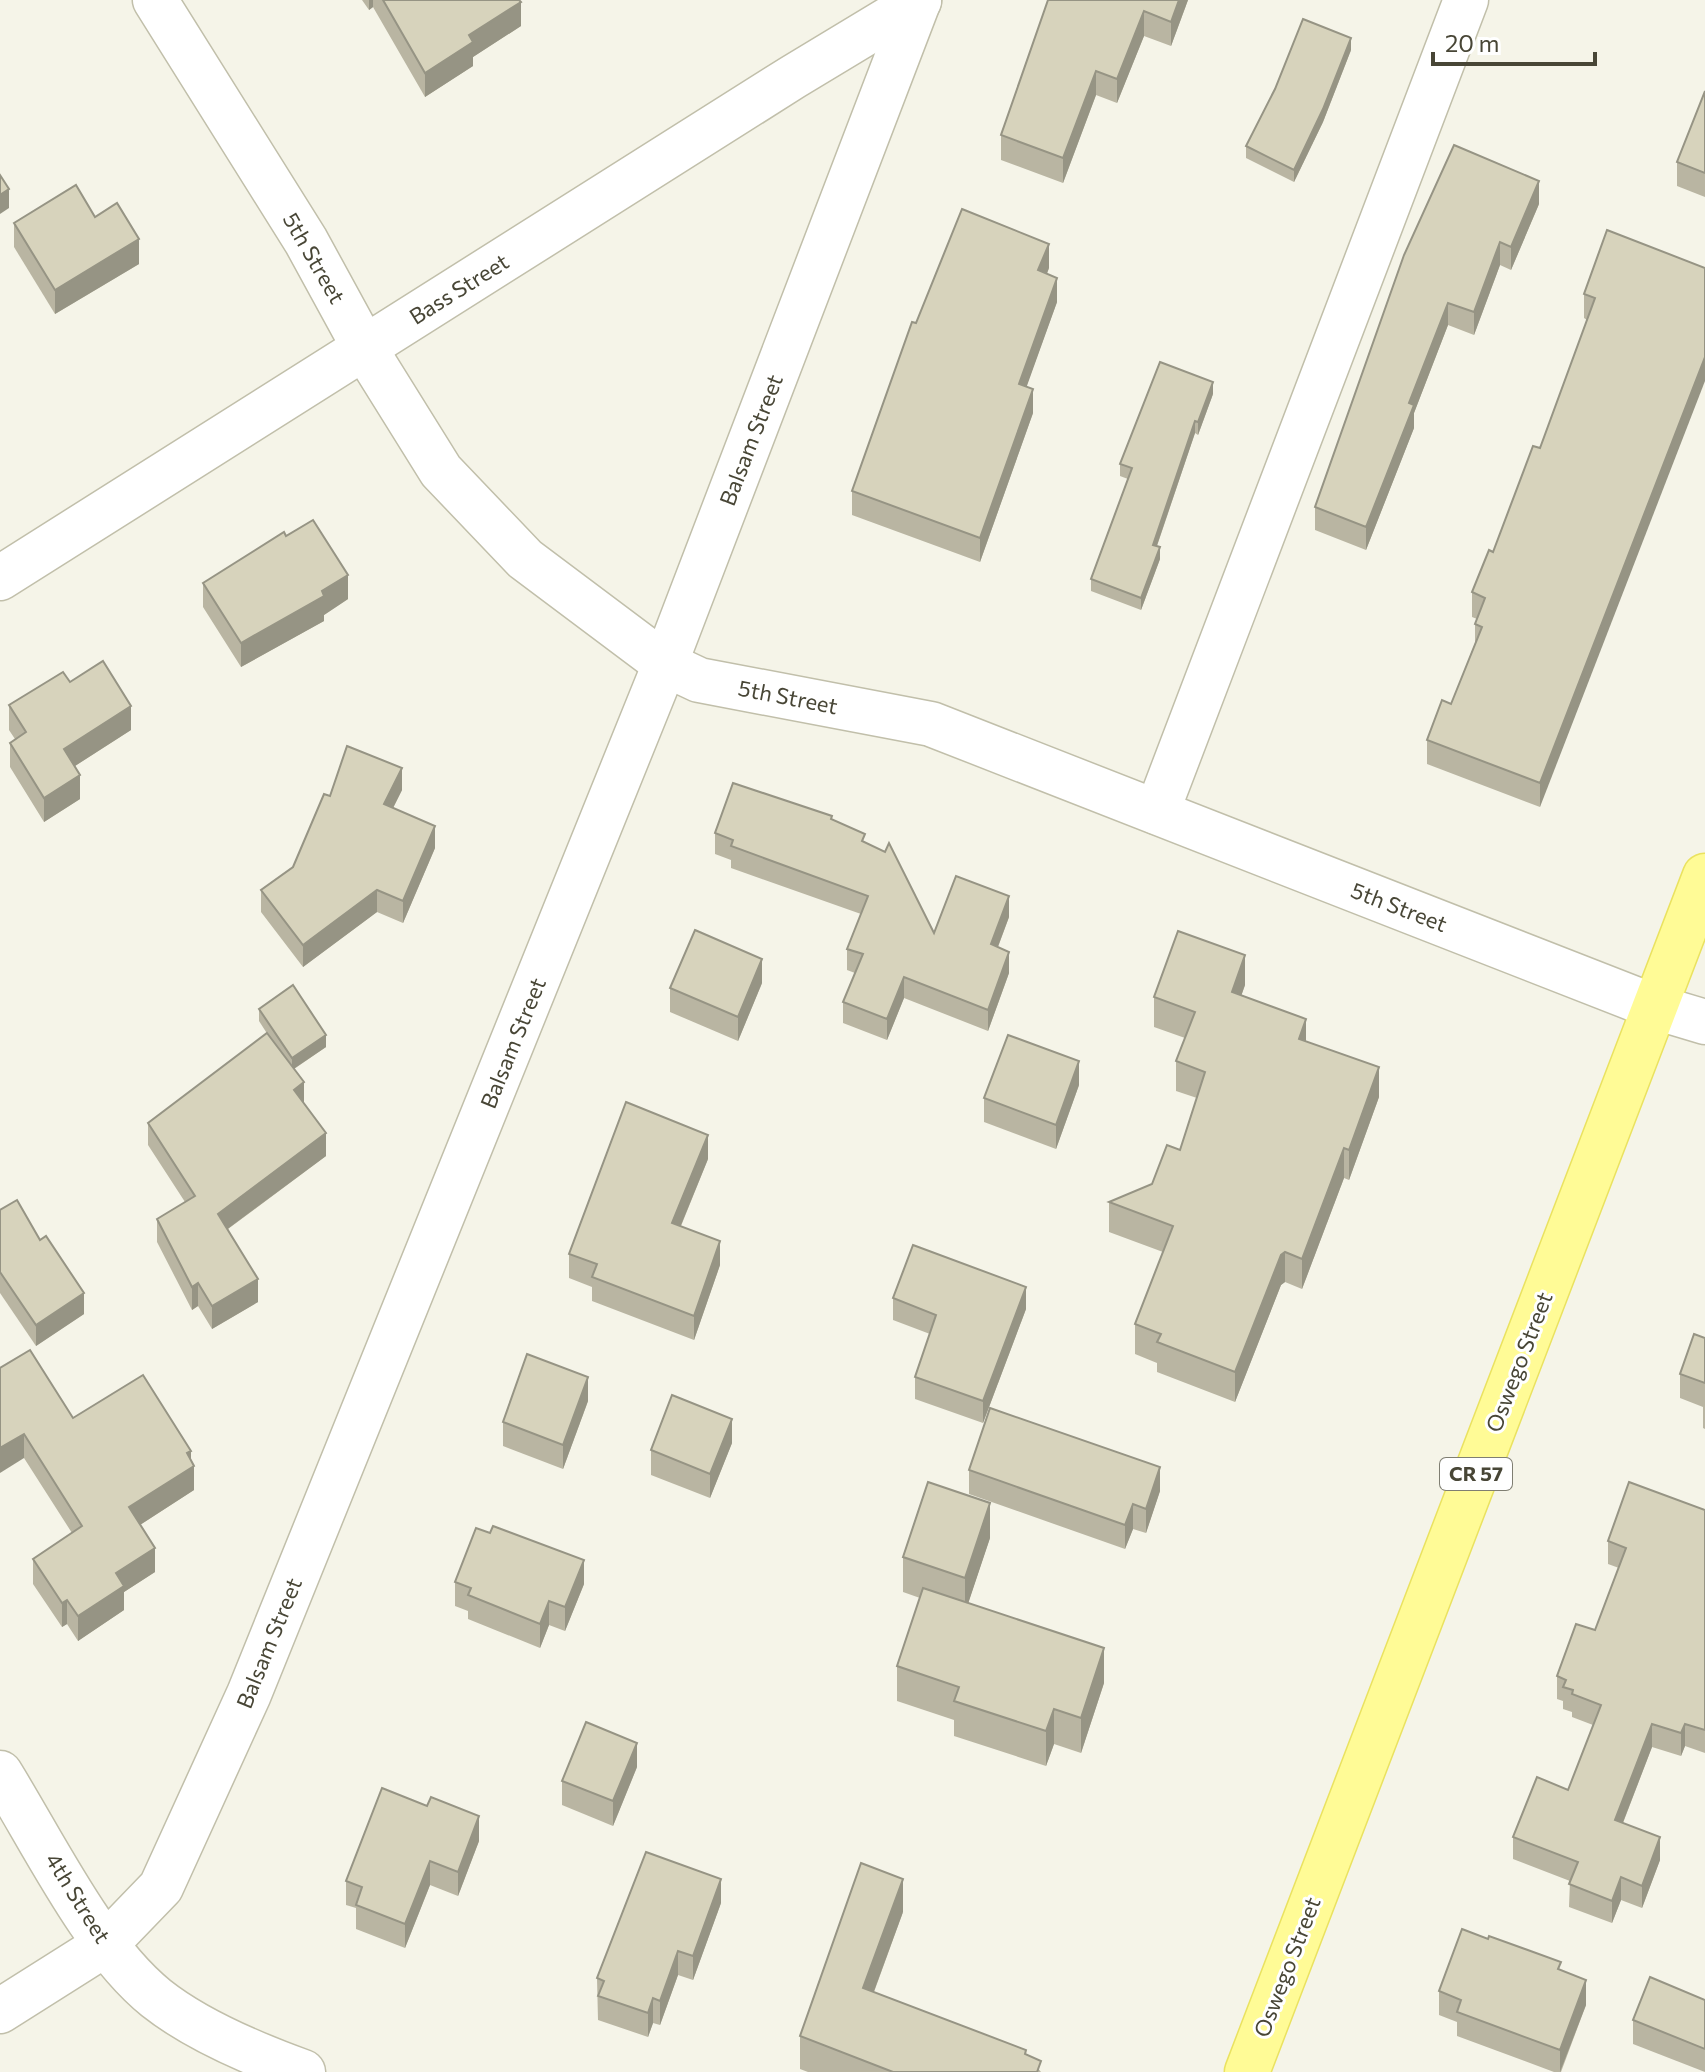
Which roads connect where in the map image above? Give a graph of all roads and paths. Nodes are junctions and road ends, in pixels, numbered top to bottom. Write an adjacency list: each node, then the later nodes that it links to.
1 (155, 0): 4 (street, 5th Street)
2 (1466, 0): 7 (street)
3 (919, 1): 4 (street, Bass Street); 6 (street, Balsam Street)
4 (365, 349): 5 (street, Bass Street); 6 (street, 5th Street)
5 (0, 578)
6 (665, 664): 7 (street, 5th Street); 12 (street, Balsam Street)
7 (1157, 812): 9 (street, 5th Street)
8 (1705, 876): 9 (main road, Oswego Street / CR 57)
9 (1655, 1007): 10 (street, 5th Street); 15 (main road, Oswego Street / CR 57)
10 (1705, 1022)
11 (0, 1773): 12 (street, 4th Street)
12 (106, 1944): 13 (street, Balsam Street); 14 (street, 4th Street)
13 (0, 2011)
14 (303, 2072)
15 (1247, 2072)

